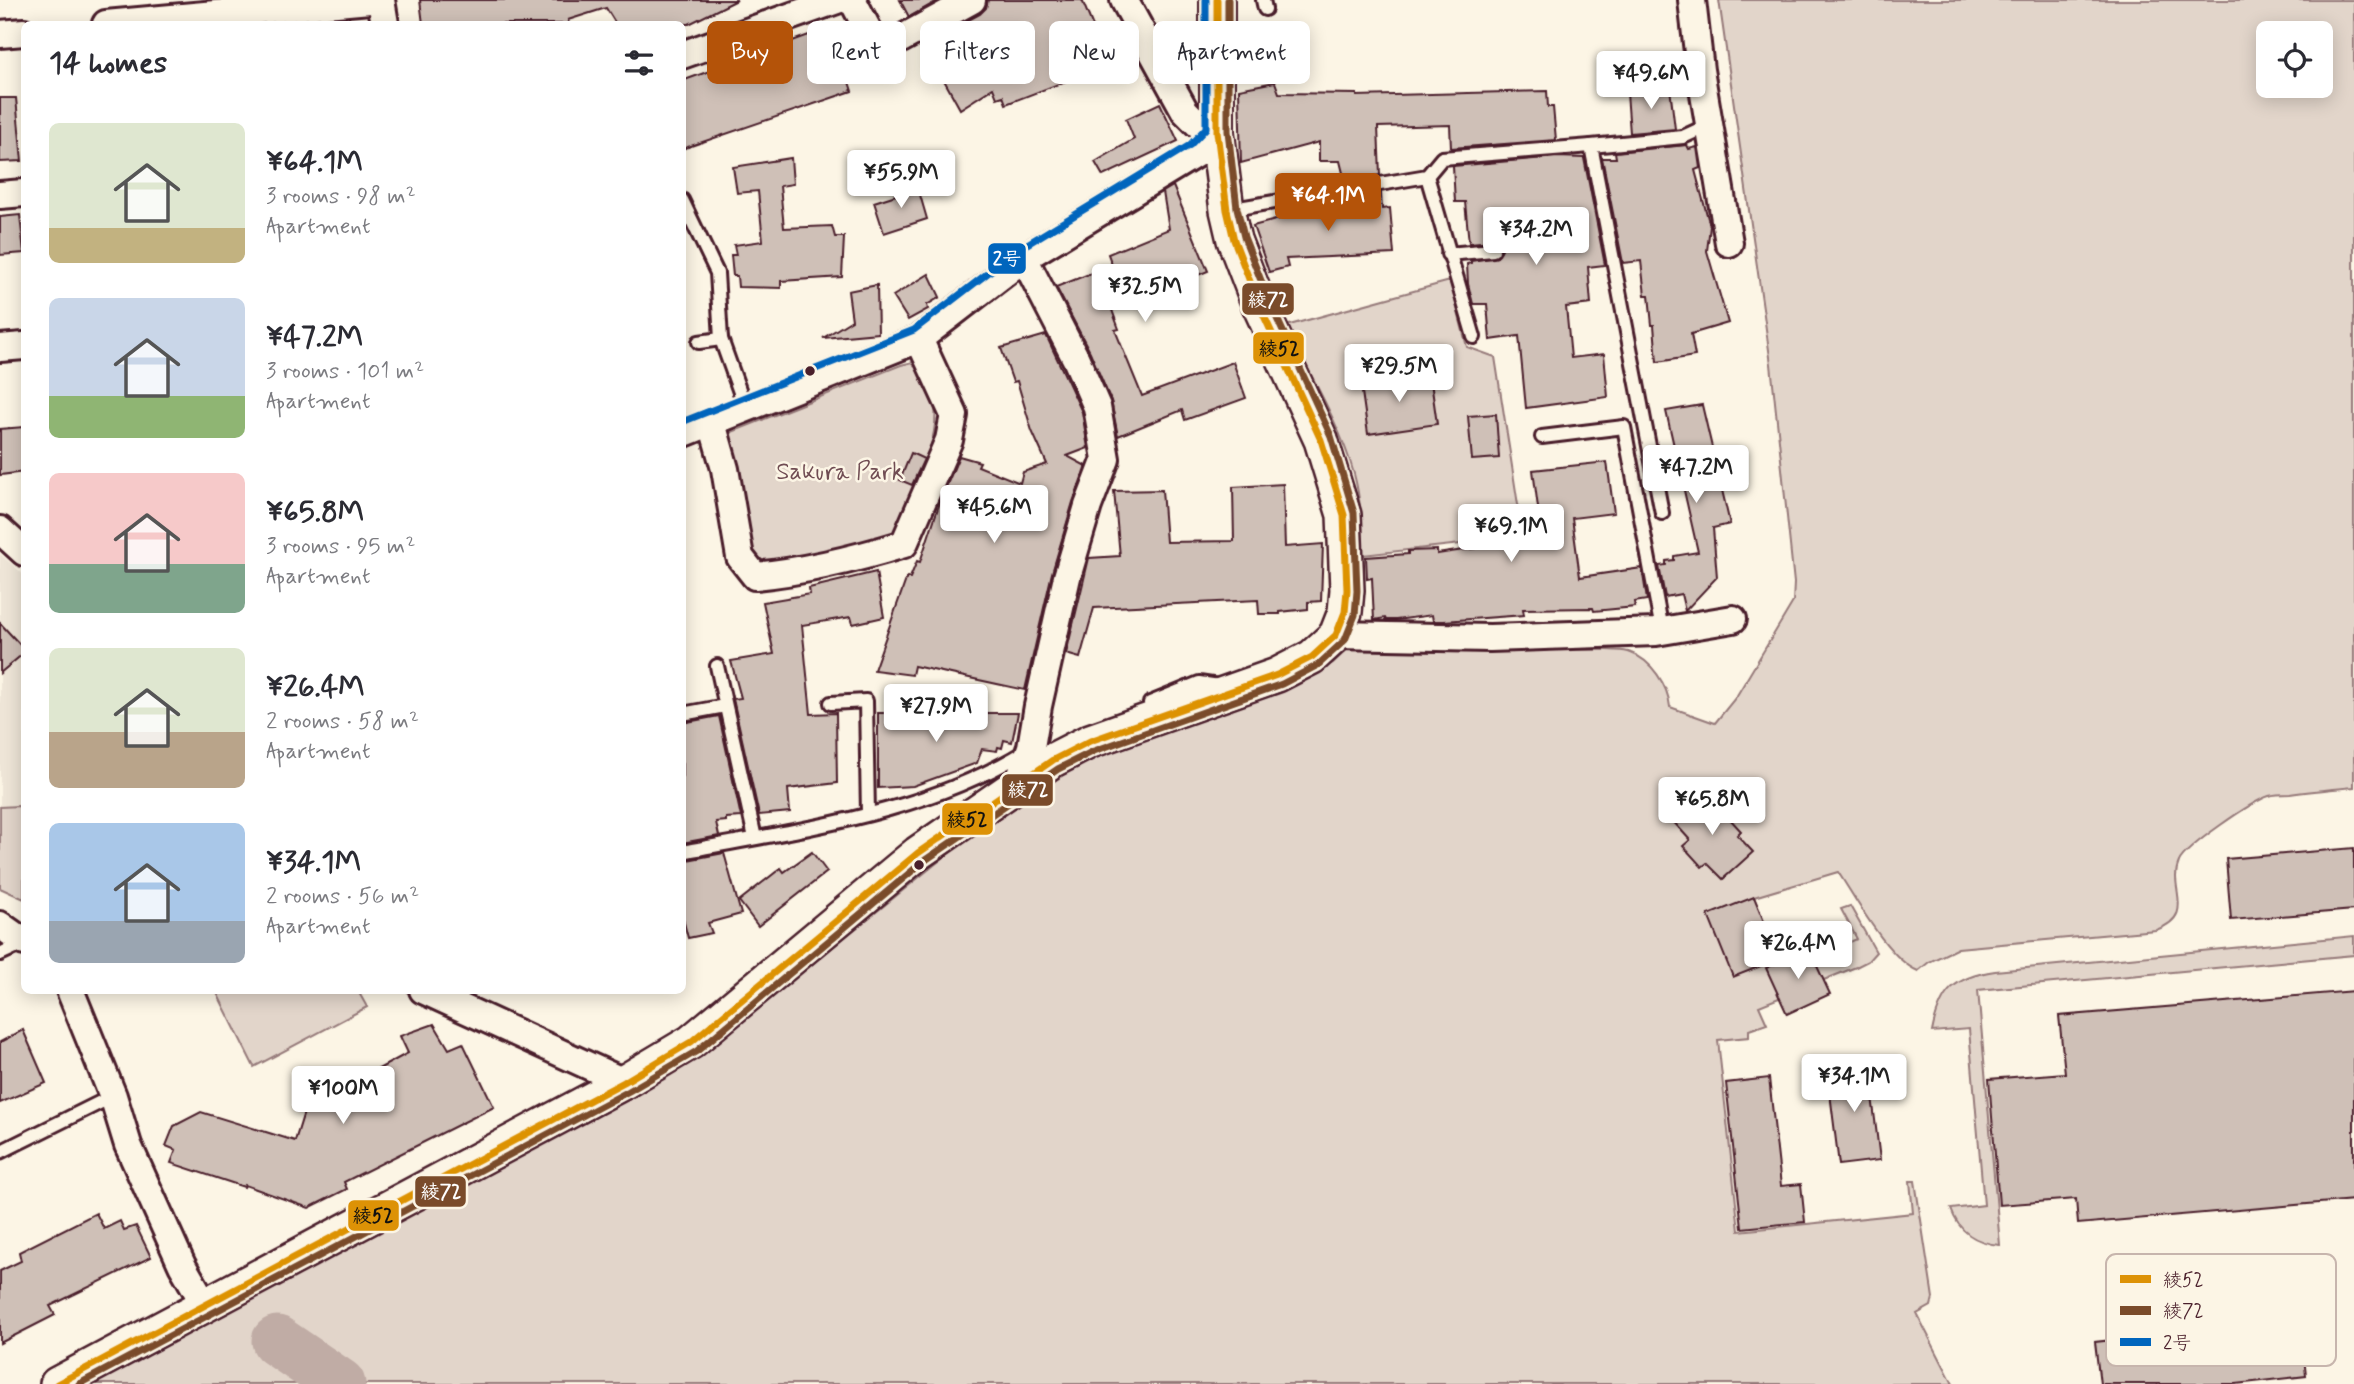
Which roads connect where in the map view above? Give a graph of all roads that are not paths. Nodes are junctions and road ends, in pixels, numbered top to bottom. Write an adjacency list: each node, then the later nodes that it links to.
1 (370, 0): 9 (street)
2 (381, 0): 10 (street)
3 (837, 0): 13 (street)
4 (848, 0): 5 (street)
5 (972, 0)
6 (1124, 0): 15 (street)
7 (1217, 0): 15 (street)
8 (1692, 0): 14 (street)
9 (139, 21)
10 (384, 21)
11 (21, 32): 12 (street)
12 (0, 34)
13 (686, 54)
14 (1709, 125): 16 (lane); 22 (street)
15 (1217, 132): 21 (street); 25 (street)
16 (1591, 146): 17 (lane); 36 (lane)
17 (1427, 176): 21 (lane); 24 (lane)
18 (21, 193): 19 (street)
19 (0, 195)
20 (686, 209): 27 (lane)
21 (1227, 210): 41 (street)
22 (1729, 243)
23 (1493, 250): 24 (lane)
24 (1448, 254): 26 (lane)
25 (1024, 258): 28 (street); 50 (street)
26 (1474, 337)
27 (720, 339): 29 (lane); 32 (lane)
28 (919, 339): 32 (street); 33 (street)
29 (699, 342)
30 (21, 345): 31 (street)
31 (0, 348)
32 (747, 409): 33 (street)
33 (712, 423): 34 (street)
34 (686, 433)
35 (1542, 437): 40 (lane)
36 (1662, 513)
37 (0, 530): 38 (street)
38 (21, 549)
39 (1733, 619): 40 (street)
40 (1662, 630): 41 (street)
41 (1336, 635): 43 (street)
42 (717, 666): 45 (lane)
43 (1236, 689): 46 (lane); 49 (street)
44 (831, 703): 52 (lane)
45 (725, 706): 47 (lane); 53 (lane)
46 (1142, 706)
47 (686, 713)
48 (1119, 715): 49 (lane)
49 (1096, 740): 51 (street)
50 (1031, 747): 51 (street); 52 (lane)
51 (1019, 781): 61 (street)
52 (868, 814): 53 (lane)
53 (755, 838): 54 (lane)
54 (686, 851)
55 (0, 925): 56 (street)
56 (21, 941)
57 (21, 944): 58 (lane)
58 (0, 954)
59 (72, 994): 62 (street)
60 (432, 994): 61 (street)
61 (624, 1082): 64 (street)
62 (113, 1096): 63 (lane); 64 (street)
63 (0, 1152)
64 (205, 1306): 65 (street)
65 (57, 1384)

